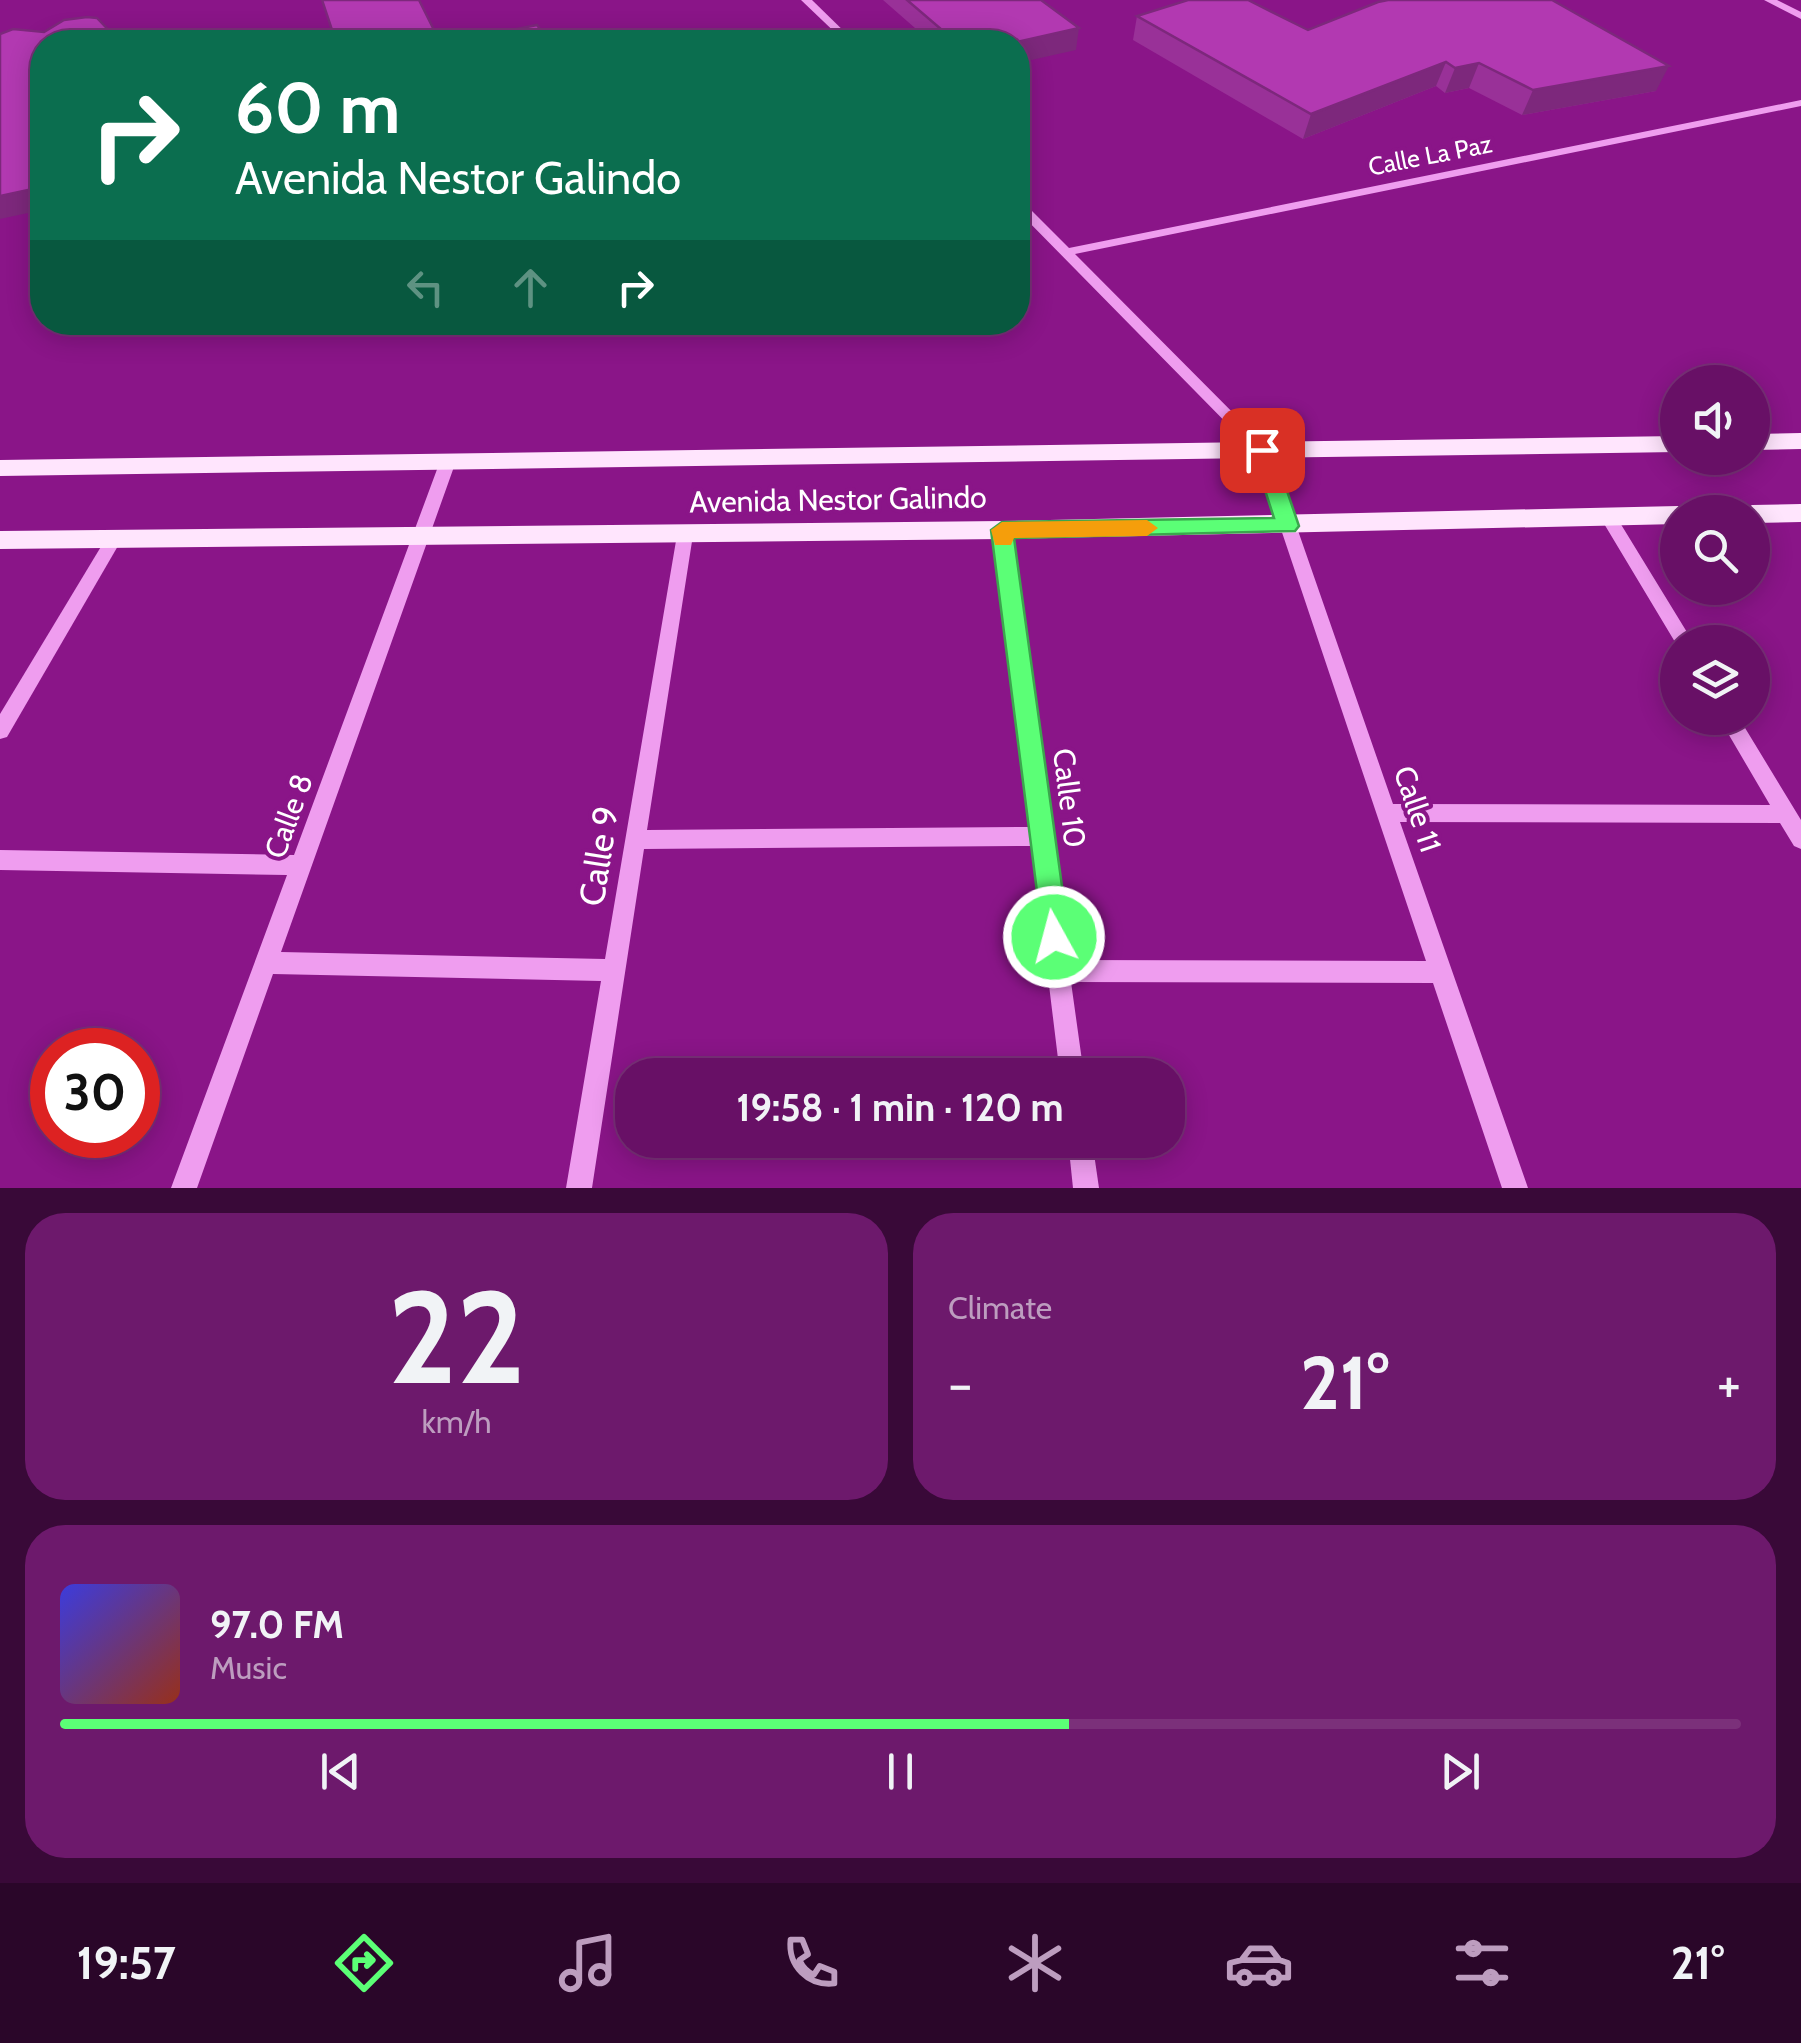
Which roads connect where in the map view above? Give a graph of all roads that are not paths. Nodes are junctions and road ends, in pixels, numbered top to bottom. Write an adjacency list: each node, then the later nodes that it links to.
1 (806, 0): 4 (street)
2 (1768, 0): 3 (street)
3 (1801, 16)
4 (837, 30)
5 (1801, 103): 7 (street, Calle La Paz)
6 (1030, 216): 7 (street)
7 (1067, 252): 11 (street)
8 (1770, 442): 9 (main road)
9 (1801, 442)
10 (1660, 444): 11 (main road, Avenida Nestor Galindo)
11 (1262, 450): 12 (main road, Avenida Nestor Galindo); 18 (street, Calle 11)
12 (447, 464): 13 (main road, Avenida Nestor Galindo); 20 (street, Calle 8)
13 (0, 468)
14 (1801, 513): 15 (main road)
15 (1770, 514)
16 (1608, 516): 17 (main road, Avenida Nestor Galindo); 18 (main road, Avenida Nestor Galindo); 24 (street)
17 (1660, 516)
18 (1288, 526): 19 (main road, Avenida Nestor Galindo); 27 (street, Calle 11)
19 (1002, 530): 21 (main road, Avenida Nestor Galindo); 29 (street, Calle 10)
20 (422, 535): 21 (main road, Avenida Nestor Galindo); 22 (main road, Avenida Nestor Galindo); 33 (street, Calle 8)
21 (685, 535): 31 (street, Calle 9)
22 (114, 539): 23 (main road, Avenida Nestor Galindo); 25 (street)
23 (0, 540)
24 (1674, 625)
25 (0, 731)
26 (1739, 735): 28 (street)
27 (1387, 813): 28 (street); 37 (street, Calle 11)
28 (1787, 814): 30 (street)
29 (1042, 836): 31 (street); 36 (street, Calle 10)
30 (1801, 838)
31 (634, 840): 35 (street, Calle 9)
32 (0, 860): 33 (street)
33 (303, 864): 34 (street, Calle 8)
34 (267, 964): 35 (street); 40 (street, Calle 8)
35 (614, 970): 41 (street, Calle 9)
36 (1059, 971): 37 (street); 38 (street, Calle 10)
37 (1442, 972): 43 (street, Calle 11)
38 (1070, 1058)
39 (1082, 1158): 42 (street)
40 (184, 1188)
41 (579, 1188)
42 (1086, 1188)
43 (1515, 1188)

